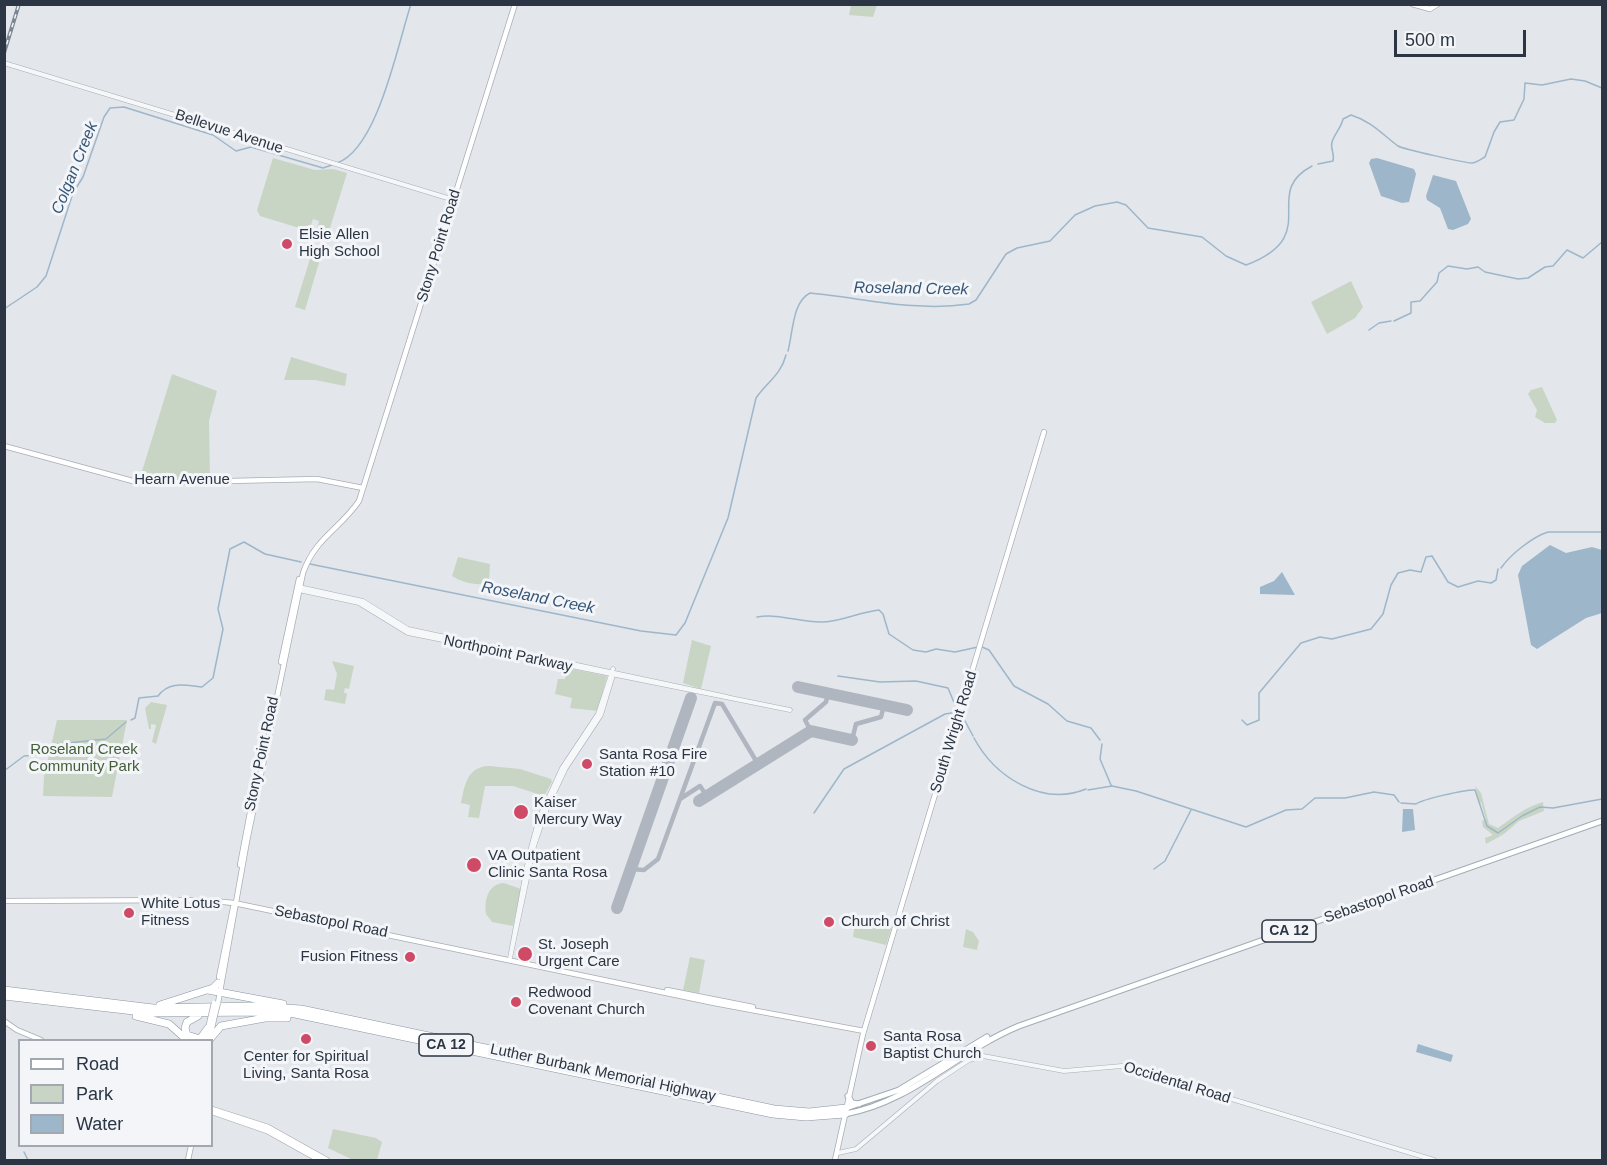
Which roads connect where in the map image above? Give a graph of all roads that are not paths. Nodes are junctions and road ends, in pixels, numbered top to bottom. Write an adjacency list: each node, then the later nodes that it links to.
1 (514, 4): 5 (main road, Stony Point Road)
2 (1412, 4): 3 (main road)
3 (1438, 4)
4 (4, 63): 5 (street, Bellevue Avenue)
5 (454, 200): 8 (main road, Stony Point Road)
6 (1044, 432): 29 (main road, South Wright Road)
7 (4, 446): 8 (main road, Hearn Avenue)
8 (363, 488): 9 (main road, Stony Point Road)
9 (298, 588): 10 (street, Northpoint Parkway); 13 (main road, Stony Point Road); 14 (main road, Stony Point Road)
10 (612, 673): 11 (street, Northpoint Parkway); 17 (street)
11 (790, 710)
12 (1602, 821): 26 (main road, Sebastopol Road / CA 12)
13 (239, 871): 14 (main road); 16 (main road, Stony Point Road)
14 (241, 879): 16 (main road, Stony Point Road)
15 (4, 901): 16 (main road, Sebastopol Road)
16 (235, 903): 17 (main road, Sebastopol Road); 18 (main road, Stony Point Road)
17 (510, 958): 29 (main road, Sebastopol Road)
18 (218, 988): 21 (highway); 22 (highway); 24 (main road, Stony Point Road, bridge)
19 (4, 990): 21 (highway, Luther Burbank Memorial Highway / CA 12)
20 (4, 996): 21 (highway, Luther Burbank Memorial Highway / CA 12)
21 (103, 1005): 22 (highway, Luther Burbank Memorial Highway / CA 12); 23 (highway, Luther Burbank Memorial Highway / CA 12); 31 (highway)
22 (312, 1011): 39 (highway, Luther Burbank Memorial Highway / CA 12)
23 (229, 1012): 27 (highway); 28 (highway, Luther Burbank Memorial Highway / CA 12)
24 (212, 1019): 27 (main road, Stony Point Road); 32 (main road, Stony Point Road)
25 (4, 1021): 30 (main road)
26 (1019, 1026): 36 (main road, Sebastopol Road / CA 12); 39 (main road, Sebastopol Road / CA 12)
27 (208, 1028): 33 (main road, Stony Point Road)
28 (377, 1031): 34 (highway); 40 (highway, Luther Burbank Memorial Highway / CA 12)
29 (864, 1031): 35 (main road, South Wright Road)
30 (37, 1039)
31 (185, 1039)
32 (208, 1039)
33 (208, 1039)
34 (209, 1039)
35 (849, 1096): 36 (main road); 39 (main road, South Wright Road)
36 (878, 1100): 39 (main road, Sebastopol Road / CA 12)
37 (213, 1111): 43 (main road)
38 (213, 1111): 44 (main road)
39 (846, 1111): 40 (highway, Luther Burbank Memorial Highway / CA 12); 41 (main road, South Wright Road)
40 (829, 1117): 41 (highway)
41 (843, 1124): 42 (main road, South Wright Road)
42 (838, 1153): 45 (main road, South Wright Road); 46 (street, Occidental Road)
43 (319, 1161)
44 (327, 1161)
45 (836, 1161)
46 (1434, 1161)

